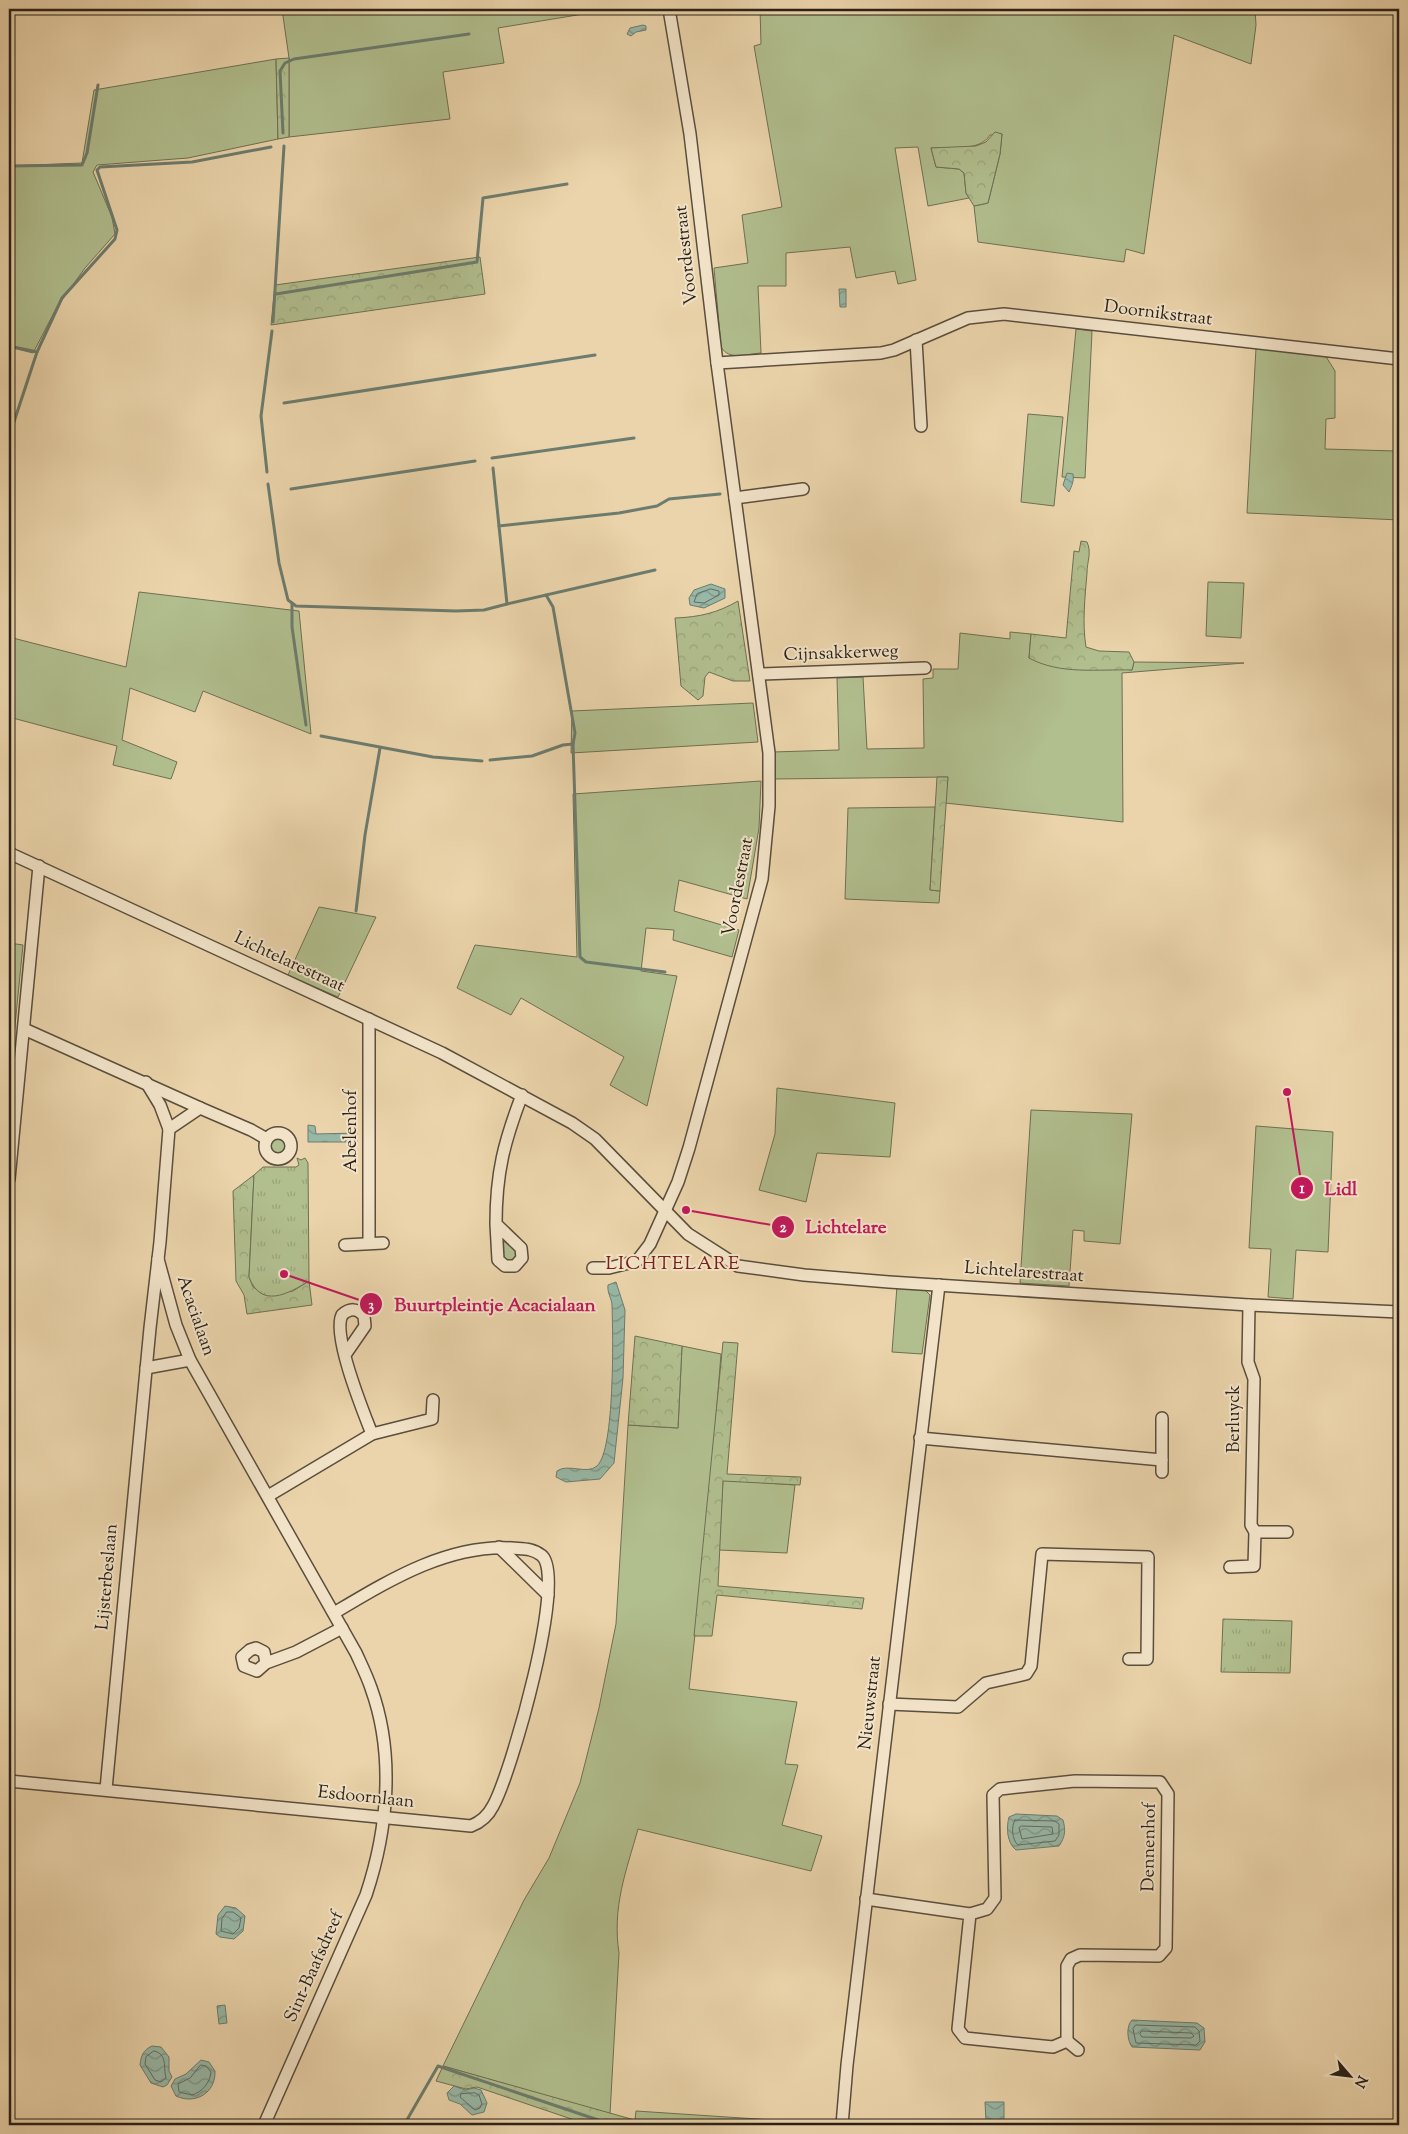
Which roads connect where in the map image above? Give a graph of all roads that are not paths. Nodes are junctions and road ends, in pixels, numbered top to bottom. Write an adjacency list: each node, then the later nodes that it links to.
1 (669, 9): 4 (street, Voordestraat)
2 (916, 340): 3 (street, Doornikstraat); 4 (street, Doornikstraat); 5 (street)
3 (1399, 359)
4 (717, 363): 7 (street, Voordestraat)
5 (921, 426)
6 (803, 489): 7 (street)
7 (735, 498): 9 (street, Voordestraat)
8 (925, 668): 9 (street, Cijnsakkerweg)
9 (759, 674): 20 (street, Voordestraat)
10 (9, 854): 11 (street, Lichtelarestraat)
11 (39, 866): 12 (street, Lichtelarestraat); 13 (street)
12 (369, 1020): 15 (street, Lichtelarestraat); 22 (street, Abelenhof)
13 (24, 1029): 14 (street); 19 (street)
14 (146, 1082): 16 (street); 17 (street, Acacialaan)
15 (522, 1095): 20 (street, Lichtelarestraat); 21 (street)
16 (200, 1108): 17 (street); 18 (street)
17 (169, 1129): 25 (street, Acacialaan)
18 (266, 1139)
19 (9, 1179)
20 (664, 1212): 26 (street); 27 (street, Lichtelarestraat)
21 (496, 1224)
22 (369, 1243): 23 (street); 24 (street)
23 (383, 1243)
24 (345, 1245)
25 (158, 1259): 31 (street, Acacialaan); 32 (street, Lijsterbeslaan)
26 (593, 1268)
27 (939, 1285): 28 (street, Lichtelarestraat); 36 (street, Nieuwstraat)
28 (1250, 1305): 29 (street, Lichtelarestraat); 38 (street, Berluyck)
29 (1399, 1312)
30 (345, 1354): 35 (street)
31 (190, 1360): 32 (street); 37 (street, Acacialaan)
32 (146, 1368): 49 (street, Lijsterbeslaan)
33 (433, 1400): 35 (street)
34 (1162, 1418): 36 (street)
35 (372, 1434): 37 (street)
36 (920, 1438): 47 (street, Nieuwstraat)
37 (268, 1496): 43 (street, Acacialaan)
38 (1255, 1532): 39 (street); 41 (street, Berluyck)
39 (1287, 1532)
40 (499, 1547): 42 (street); 42 (street, Esdoornlaan); 43 (street, Esdoornlaan)
41 (1230, 1567)
42 (548, 1595): 50 (street, Esdoornlaan)
43 (334, 1613): 44 (street, Acacialaan)
44 (342, 1628): 46 (street); 50 (street, Acacialaan)
45 (1129, 1659): 47 (street)
46 (266, 1663)
47 (889, 1704): 51 (street, Nieuwstraat)
48 (9, 1781): 49 (street, Esdoornlaan)
49 (106, 1789): 50 (street, Esdoornlaan)
50 (384, 1818): 55 (street, Sint-Baafsdreef)
51 (866, 1899): 52 (street); 56 (street, Nieuwstraat)
52 (970, 1914): 53 (street); 53 (street, Dennenhof)
53 (1067, 2041): 54 (street)
54 (1078, 2050)
55 (264, 2125)
56 (842, 2125)

